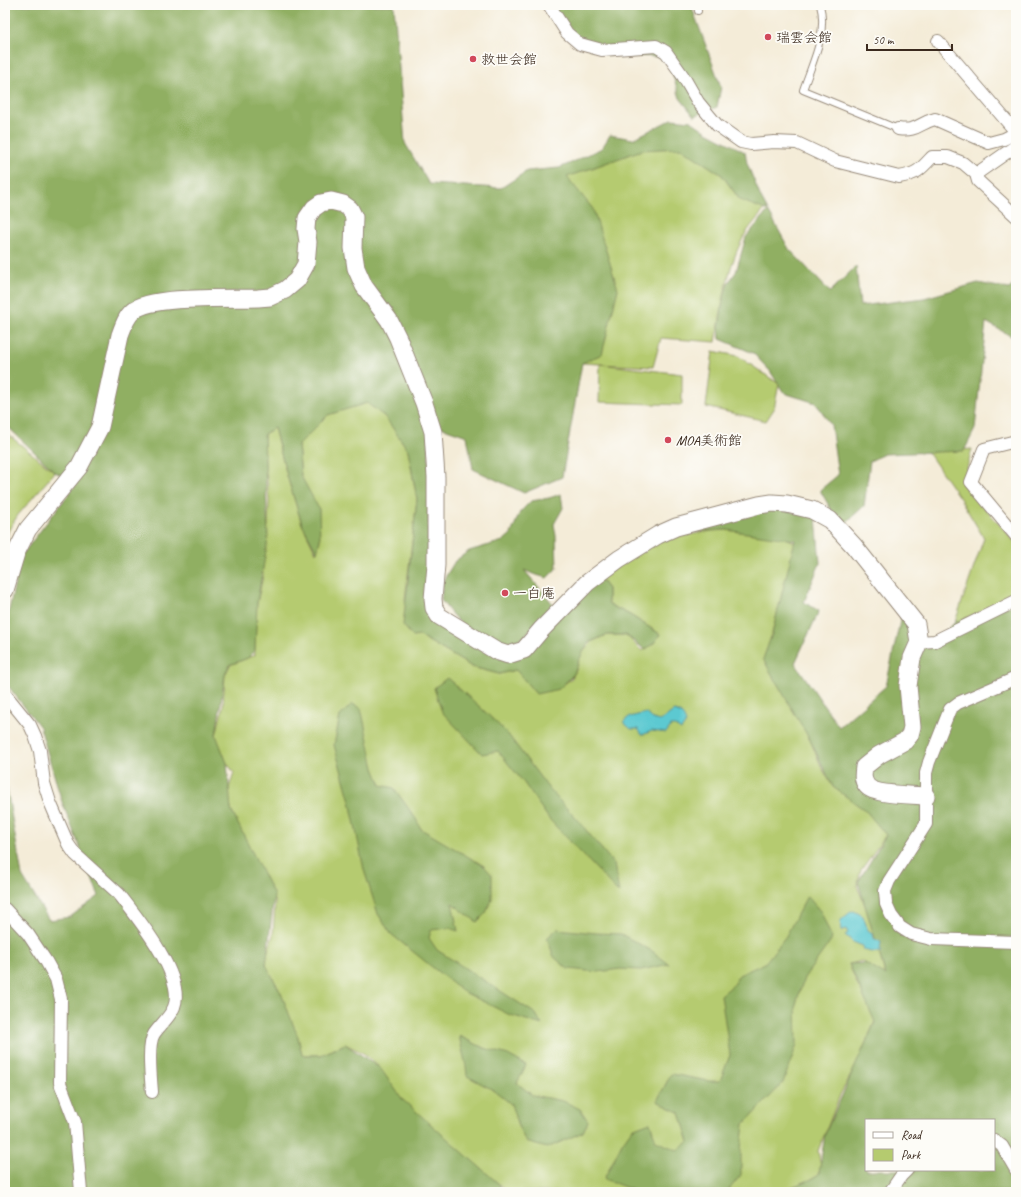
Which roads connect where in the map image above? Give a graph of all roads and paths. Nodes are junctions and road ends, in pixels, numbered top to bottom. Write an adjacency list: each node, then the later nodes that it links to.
1 (549, 5): 7 (street)
2 (820, 5): 4 (lane)
3 (938, 41): 5 (street)
4 (898, 129): 5 (street)
5 (1016, 132)
6 (1016, 146): 7 (street)
7 (976, 174): 8 (street)
8 (1016, 216)
9 (1016, 441): 10 (street)
10 (1016, 536)
11 (5, 590): 13 (street)
12 (1016, 601): 13 (street)
13 (918, 642): 16 (street)
14 (1016, 678): 16 (street)
15 (5, 694): 19 (street)
16 (926, 796): 18 (street)
17 (5, 909): 23 (street)
18 (1016, 942)
19 (152, 1092)
20 (995, 1141): 21 (street)
21 (1016, 1170)
22 (907, 1171): 24 (street)
23 (81, 1192)
24 (890, 1192)

